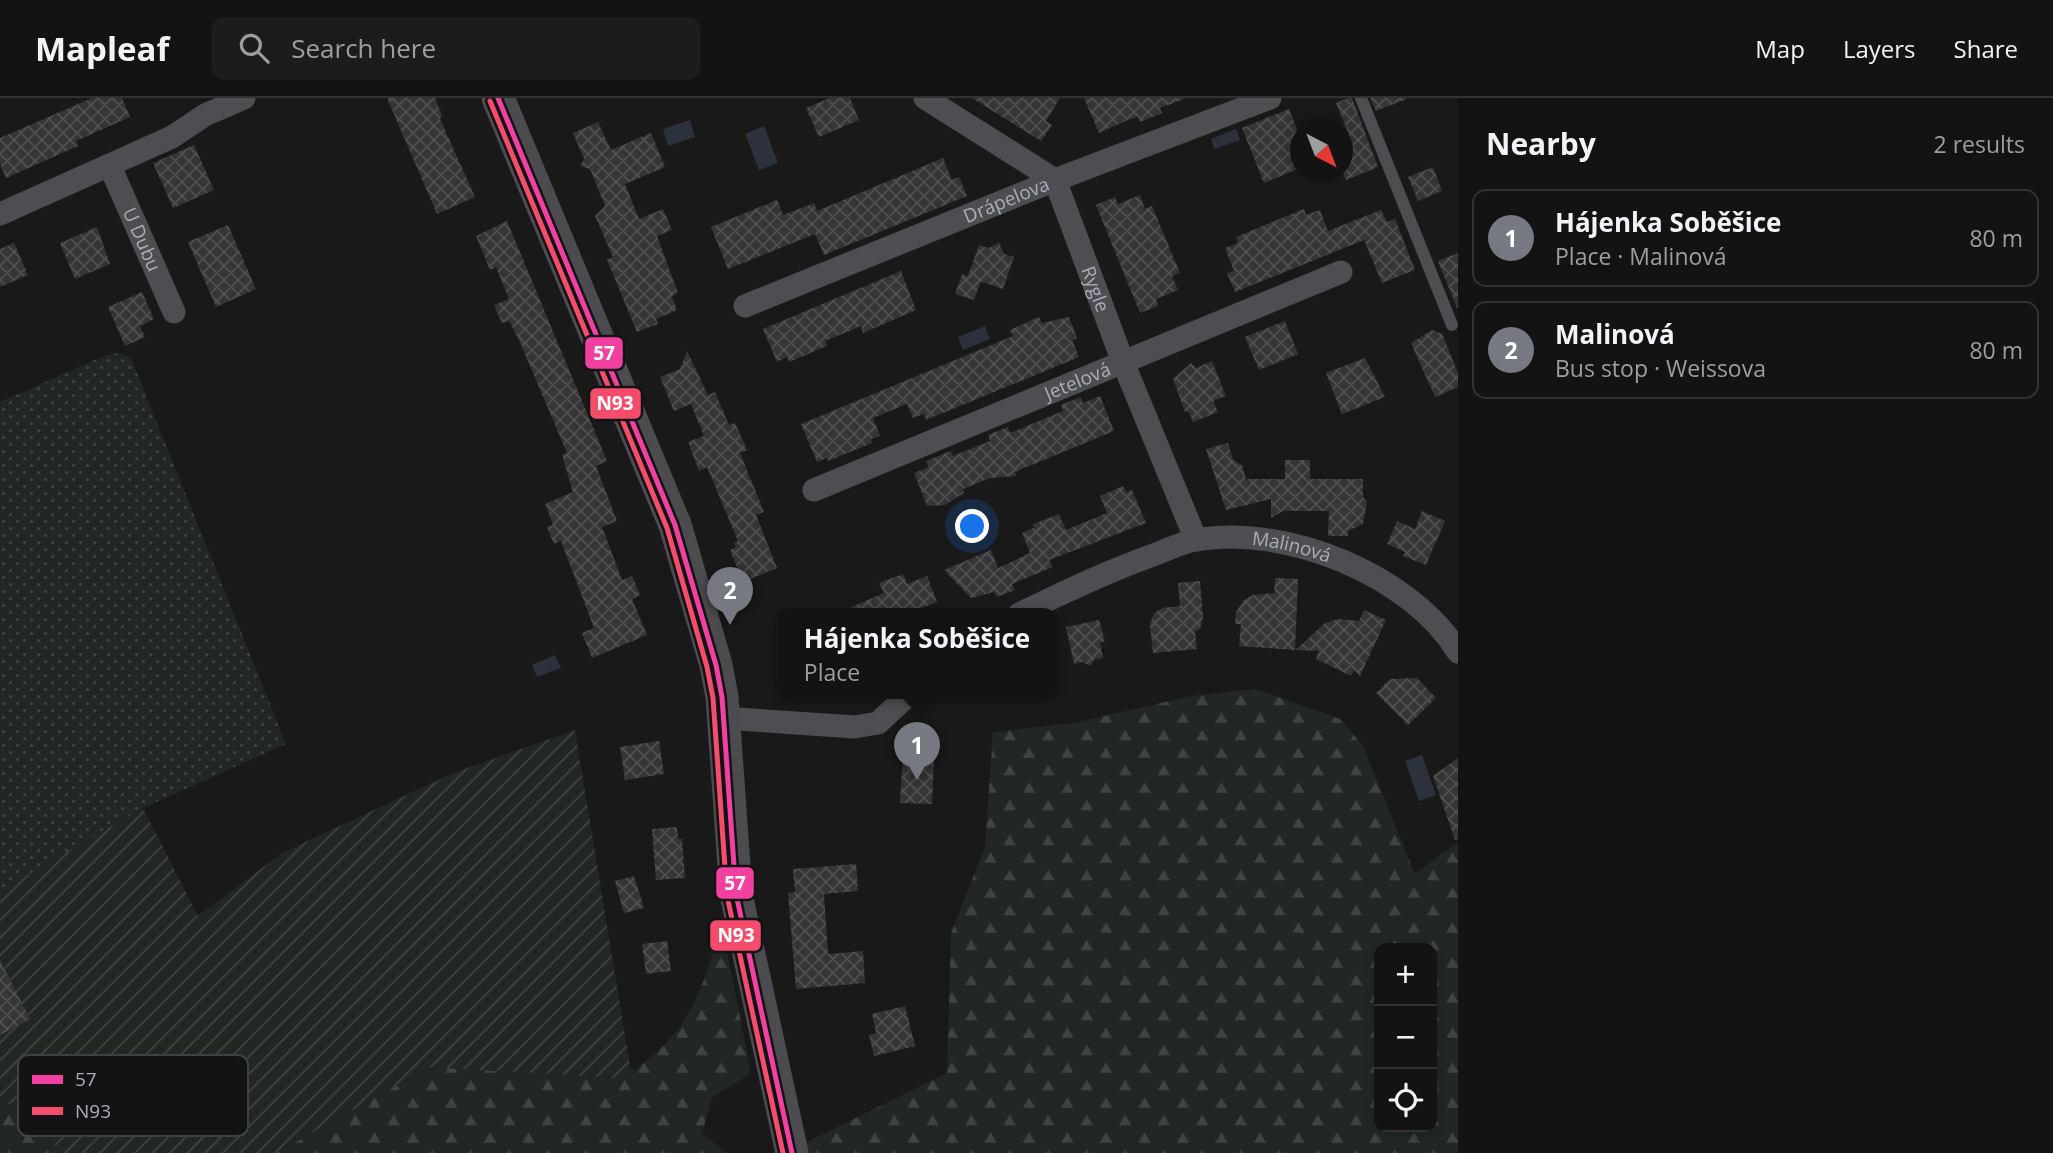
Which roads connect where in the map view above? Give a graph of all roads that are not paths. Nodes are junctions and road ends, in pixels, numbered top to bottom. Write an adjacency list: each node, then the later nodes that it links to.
1 (244, 98): 6 (street)
2 (498, 98): 19 (street)
3 (925, 98): 7 (street)
4 (1270, 98): 7 (street, Drápelova)
5 (1361, 98): 12 (lane)
6 (110, 166): 8 (street); 11 (street, U Dubu)
7 (1055, 180): 10 (street, Drápelova); 13 (street, Rygle)
8 (0, 214)
9 (1341, 272): 13 (street, Jetelová)
10 (745, 306)
11 (174, 312)
12 (1452, 325)
13 (1123, 362): 14 (street, Jetelová); 15 (street, Rygle)
14 (814, 490)
15 (1196, 540): 16 (street, Malinová); 17 (street, Malinová)
16 (1031, 608)
17 (1458, 653)
18 (904, 699): 19 (street)
19 (723, 718): 20 (street)
20 (792, 1153)

